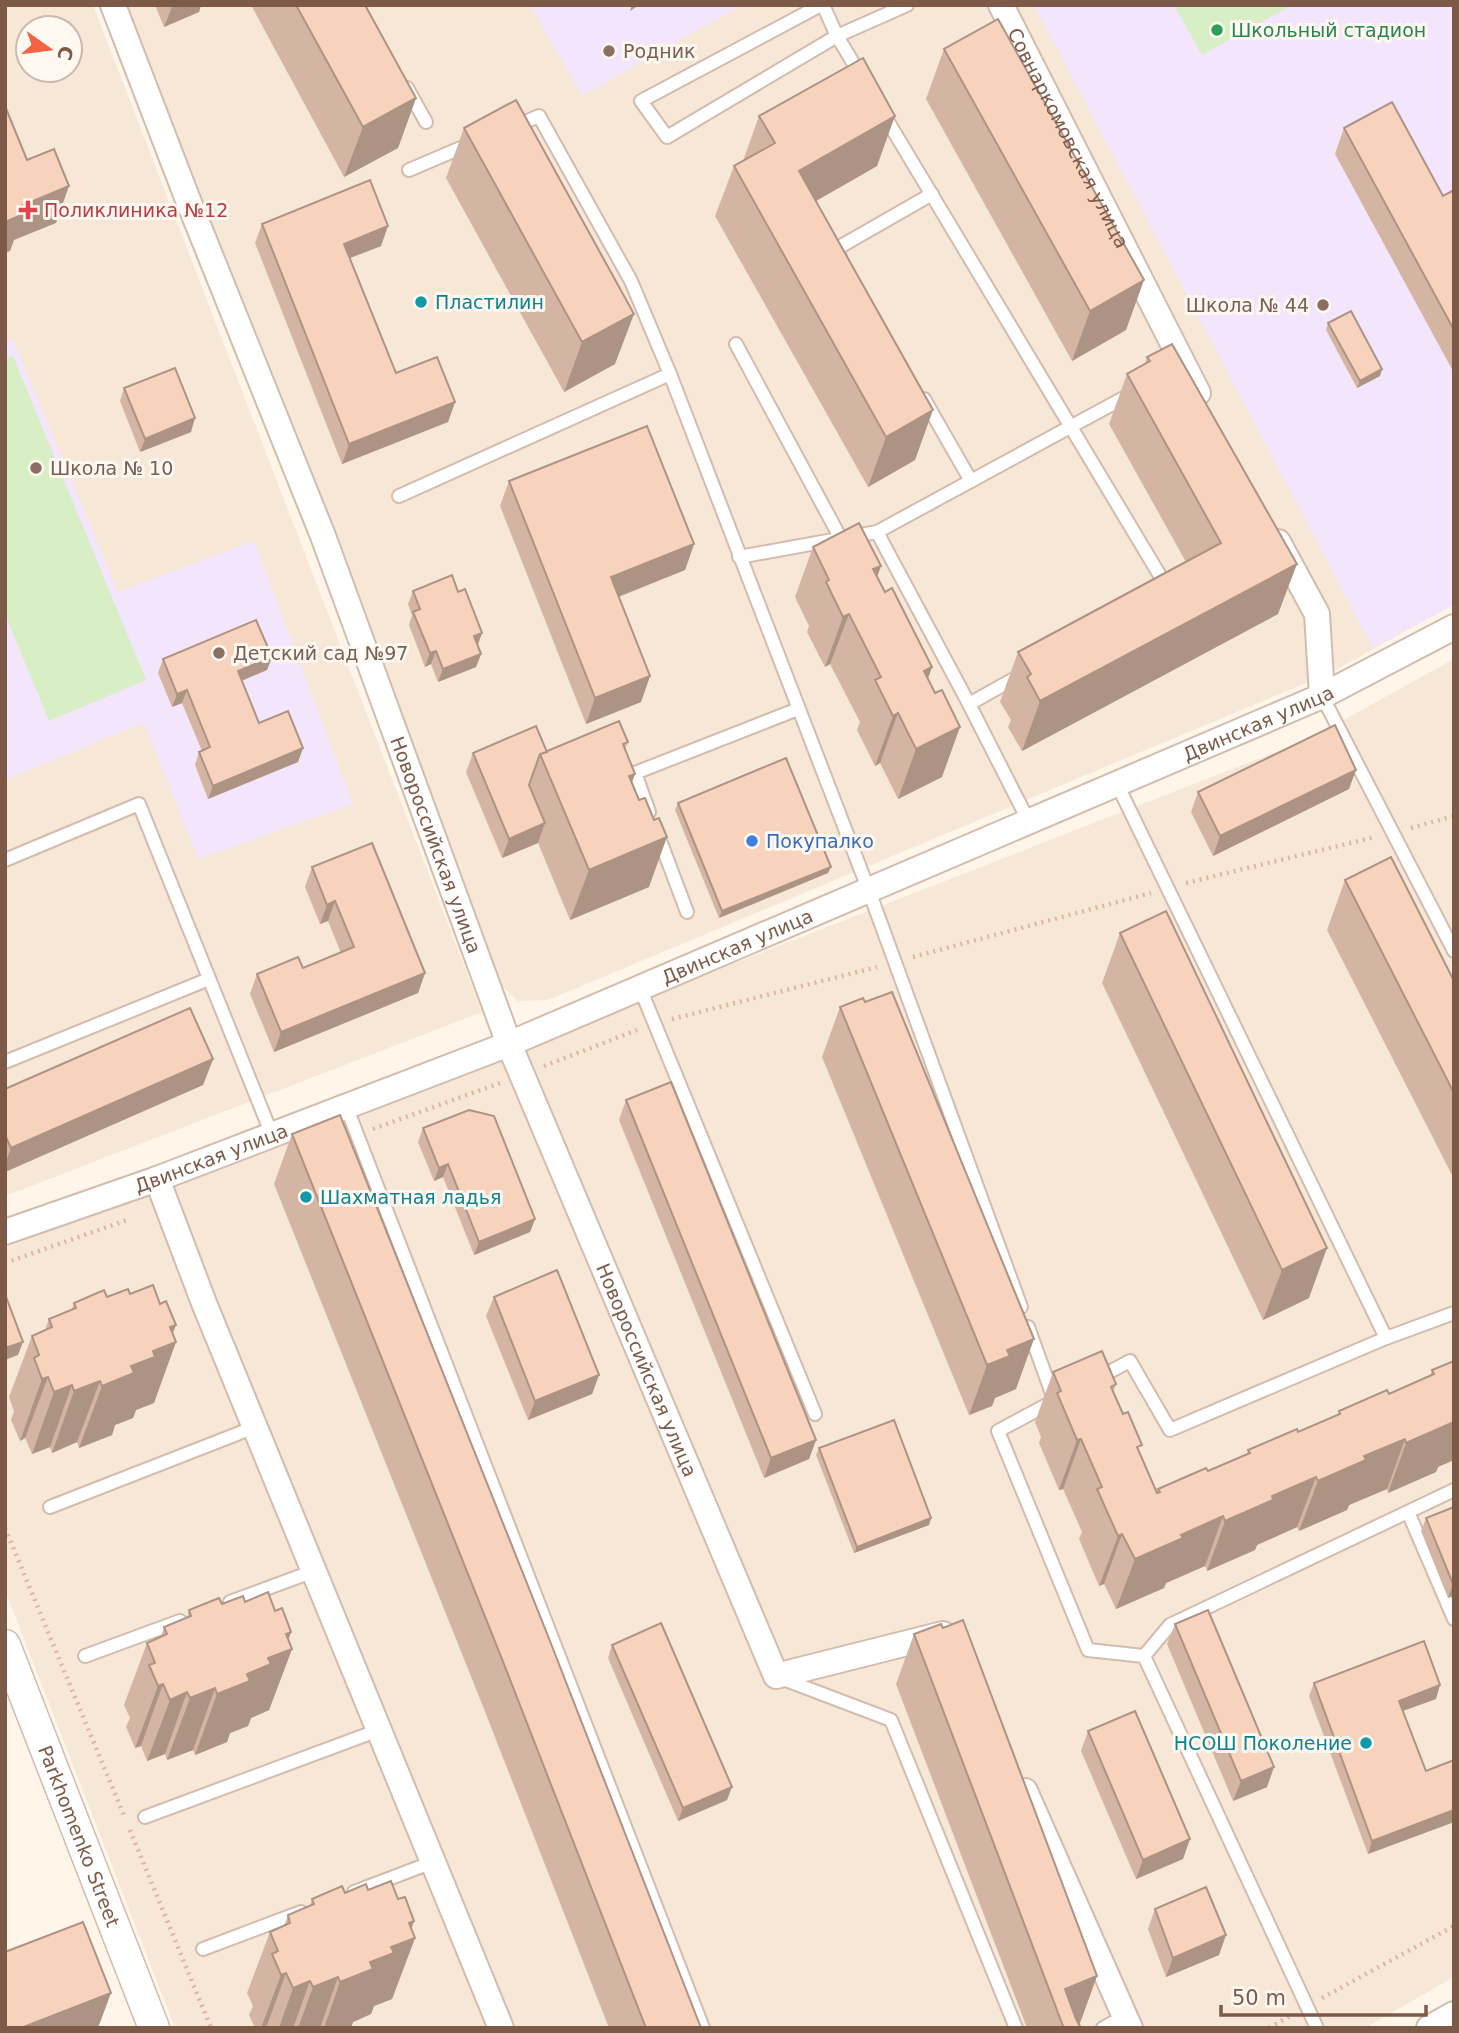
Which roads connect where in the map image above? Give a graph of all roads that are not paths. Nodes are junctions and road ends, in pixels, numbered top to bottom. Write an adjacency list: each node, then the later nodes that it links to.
1 (113, 5): 39 (street, Новороссийская улица)
2 (822, 5): 5 (lane); 5 (lane)
3 (907, 5): 5 (lane)
4 (1001, 5): 17 (street, Совнаркомовская улица)
5 (837, 36): 11 (lane)
6 (400, 75): 7 (lane)
7 (426, 122)
8 (503, 130): 14 (lane)
9 (480, 140): 10 (lane)
10 (409, 170)
11 (932, 194): 12 (lane); 18 (lane)
12 (850, 272)
13 (736, 344): 23 (lane)
14 (670, 374): 20 (lane); 24 (lane)
15 (917, 388): 19 (lane)
16 (1139, 390): 18 (lane)
17 (1209, 413)
18 (1071, 427): 19 (lane); 25 (lane)
19 (971, 481): 22 (lane)
20 (399, 496)
21 (1266, 520): 28 (street)
22 (877, 532): 23 (lane); 29 (lane)
23 (841, 539): 24 (lane)
24 (739, 557): 30 (lane)
25 (1159, 600)
26 (1454, 627): 28 (street, Двинская улица)
27 (1028, 671): 29 (lane)
28 (1322, 696): 31 (street, Двинская улица); 36 (lane)
29 (969, 704): 32 (lane)
30 (798, 709): 34 (lane); 35 (lane)
31 (1117, 785): 32 (street, Двинская улица); 46 (lane)
32 (1030, 822): 34 (street, Двинская улица)
33 (5, 860): 37 (lane)
34 (869, 891): 38 (street, Двинская улица); 60 (lane)
35 (687, 912)
36 (1454, 951)
37 (209, 979): 40 (lane); 42 (lane)
38 (640, 988): 39 (street, Двинская улица); 48 (lane)
39 (509, 1044): 41 (street, Двинская улица); 61 (street, Новороссийская улица)
40 (5, 1062)
41 (346, 1106): 42 (street, Двинская улица); 73 (lane)
42 (271, 1135): 43 (street, Двинская улица)
43 (157, 1179): 44 (street, Двинская улица); 49 (street)
44 (5, 1232)
45 (1454, 1313): 46 (lane)
46 (1385, 1338): 47 (lane)
47 (1087, 1384)
48 (816, 1414)
49 (255, 1427): 51 (lane); 53 (street)
50 (1454, 1490): 52 (lane)
51 (50, 1507)
52 (1408, 1512): 56 (lane); 60 (lane)
53 (314, 1571): 54 (lane); 62 (street)
54 (212, 1609)
55 (187, 1618): 59 (lane)
56 (1454, 1619)
57 (960, 1644): 61 (street)
58 (5, 1645): 72 (street, Parkhomenko Street)
59 (85, 1656)
60 (1144, 1656): 75 (lane)
61 (776, 1676): 74 (lane)
62 (379, 1730): 64 (lane); 65 (street)
63 (1015, 1768): 70 (street)
64 (145, 1817)
65 (433, 1862): 66 (lane); 71 (street)
66 (344, 1896)
67 (318, 1906): 68 (lane)
68 (203, 1949)
69 (1454, 2014): 76 (street)
70 (1120, 2024)
71 (498, 2027)
72 (154, 2028)
73 (703, 2028)
74 (1016, 2028)
75 (1317, 2028)
76 (1429, 2028)

